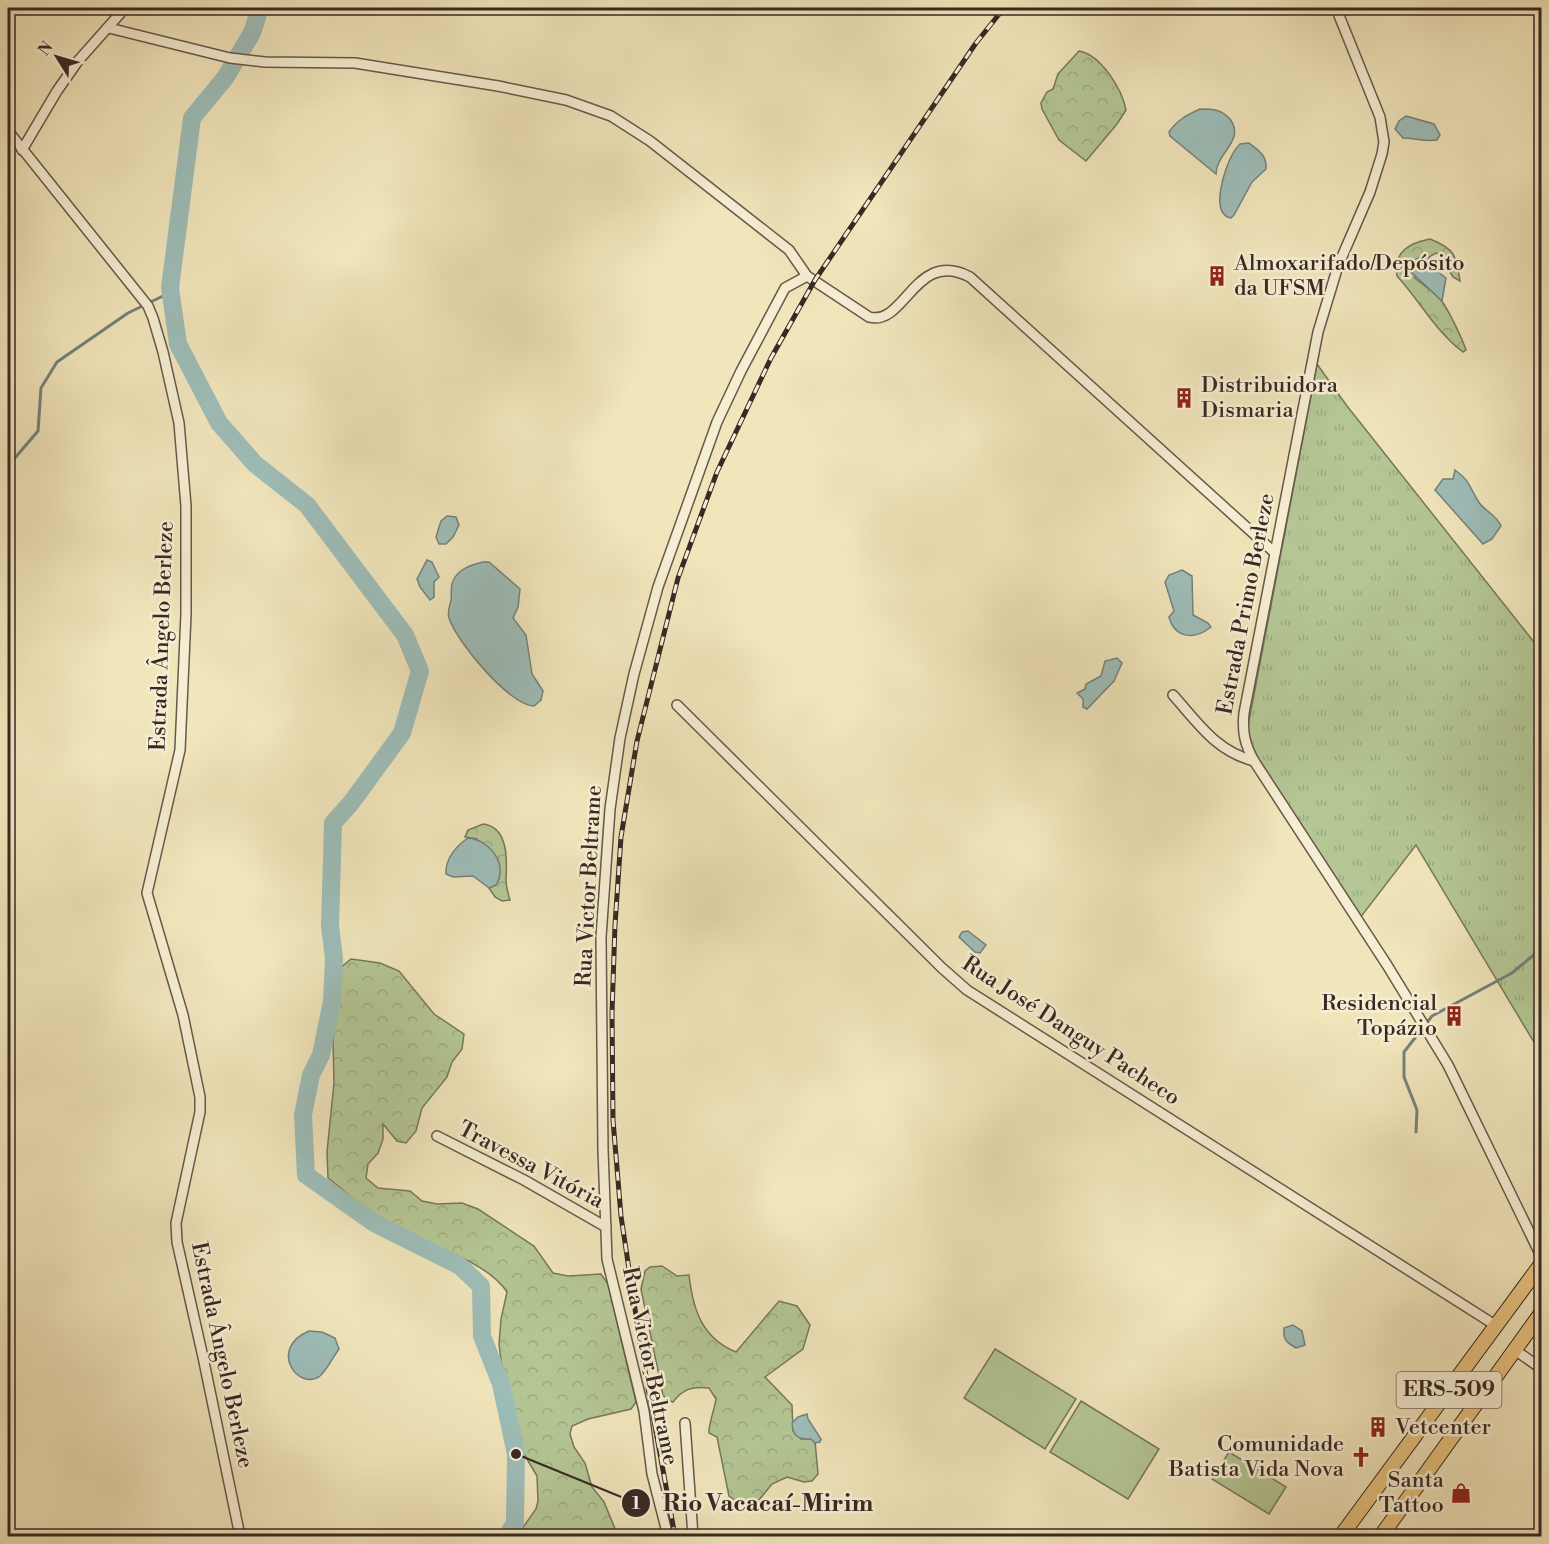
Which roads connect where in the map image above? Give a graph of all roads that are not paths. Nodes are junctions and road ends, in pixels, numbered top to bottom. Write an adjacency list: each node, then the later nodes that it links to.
1 (125, 8): 3 (street)
2 (1336, 8): 8 (street, Estrada Primo Berleze)
3 (116, 12): 4 (street)
4 (109, 28): 6 (street); 7 (street)
5 (8, 131): 6 (street, Estrada Ângelo Berleze)
6 (22, 150): 20 (street, Estrada Ângelo Berleze)
7 (807, 276): 8 (street); 13 (street, Rua Victor Beltrame)
8 (1275, 553): 11 (street, Estrada Primo Berleze)
9 (1173, 695): 11 (street)
10 (677, 705): 16 (street, Rua José Danguy Pacheco)
11 (1254, 761): 14 (street, Estrada Primo Berleze)
12 (437, 1136): 13 (street, Travessa Vitória)
13 (606, 1227): 21 (street, Rua Victor Beltrame)
14 (1542, 1261): 16 (highway, ERS-509)
15 (1542, 1312): 17 (highway, ERS-509)
16 (1496, 1326): 23 (highway, ERS-509)
17 (1515, 1350): 18 (street); 24 (highway, ERS-509)
18 (1542, 1369)
19 (686, 1423): 22 (street)
20 (240, 1536)
21 (668, 1536)
22 (693, 1536)
23 (1341, 1536)
24 (1381, 1536)

